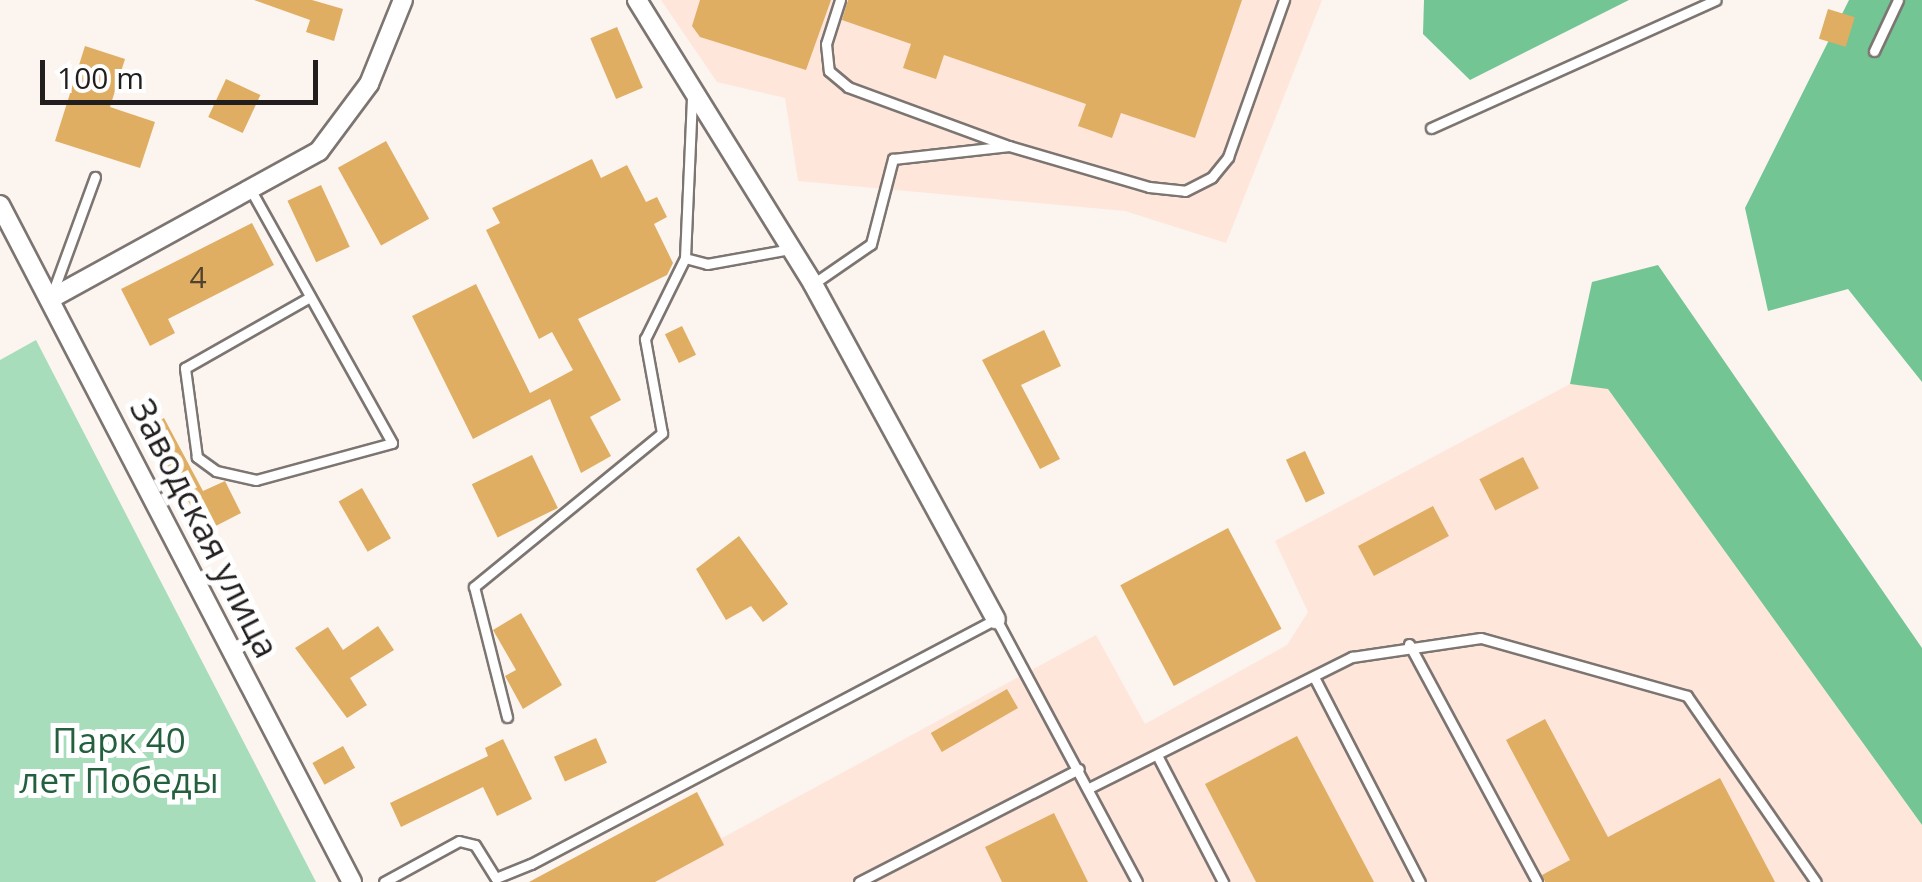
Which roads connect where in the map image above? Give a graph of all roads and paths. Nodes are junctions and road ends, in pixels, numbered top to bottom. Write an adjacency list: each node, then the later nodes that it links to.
1 (403, 0): 12 (street)
2 (637, 0): 8 (street)
3 (840, 0): 10 (lane)
4 (1284, 0): 10 (lane)
5 (1716, 0): 9 (lane)
6 (1898, 0): 7 (lane)
7 (1874, 51)
8 (693, 89): 14 (street); 15 (lane)
9 (1431, 128)
10 (1009, 146): 16 (lane)
11 (95, 177): 18 (lane)
12 (253, 194): 17 (lane); 18 (street)
13 (0, 204): 18 (street, Заводская улица)
14 (792, 249): 15 (lane); 16 (street)
15 (685, 258): 22 (lane)
16 (813, 284): 19 (street)
17 (310, 296): 17 (lane)
18 (50, 299): 27 (street, Заводская улица)
19 (996, 619): 24 (lane); 26 (lane)
20 (1409, 644): 21 (lane); 33 (lane); 34 (lane)
21 (1314, 677): 23 (lane); 32 (lane)
22 (507, 717)
23 (1158, 759): 25 (lane); 31 (lane)
24 (1080, 769): 25 (lane); 29 (lane)
25 (1089, 788): 30 (lane)
26 (492, 880): 28 (lane)
27 (352, 882)
28 (384, 882)
29 (859, 882)
30 (1137, 882)
31 (1223, 882)
32 (1420, 882)
33 (1537, 882)
34 (1816, 882)

